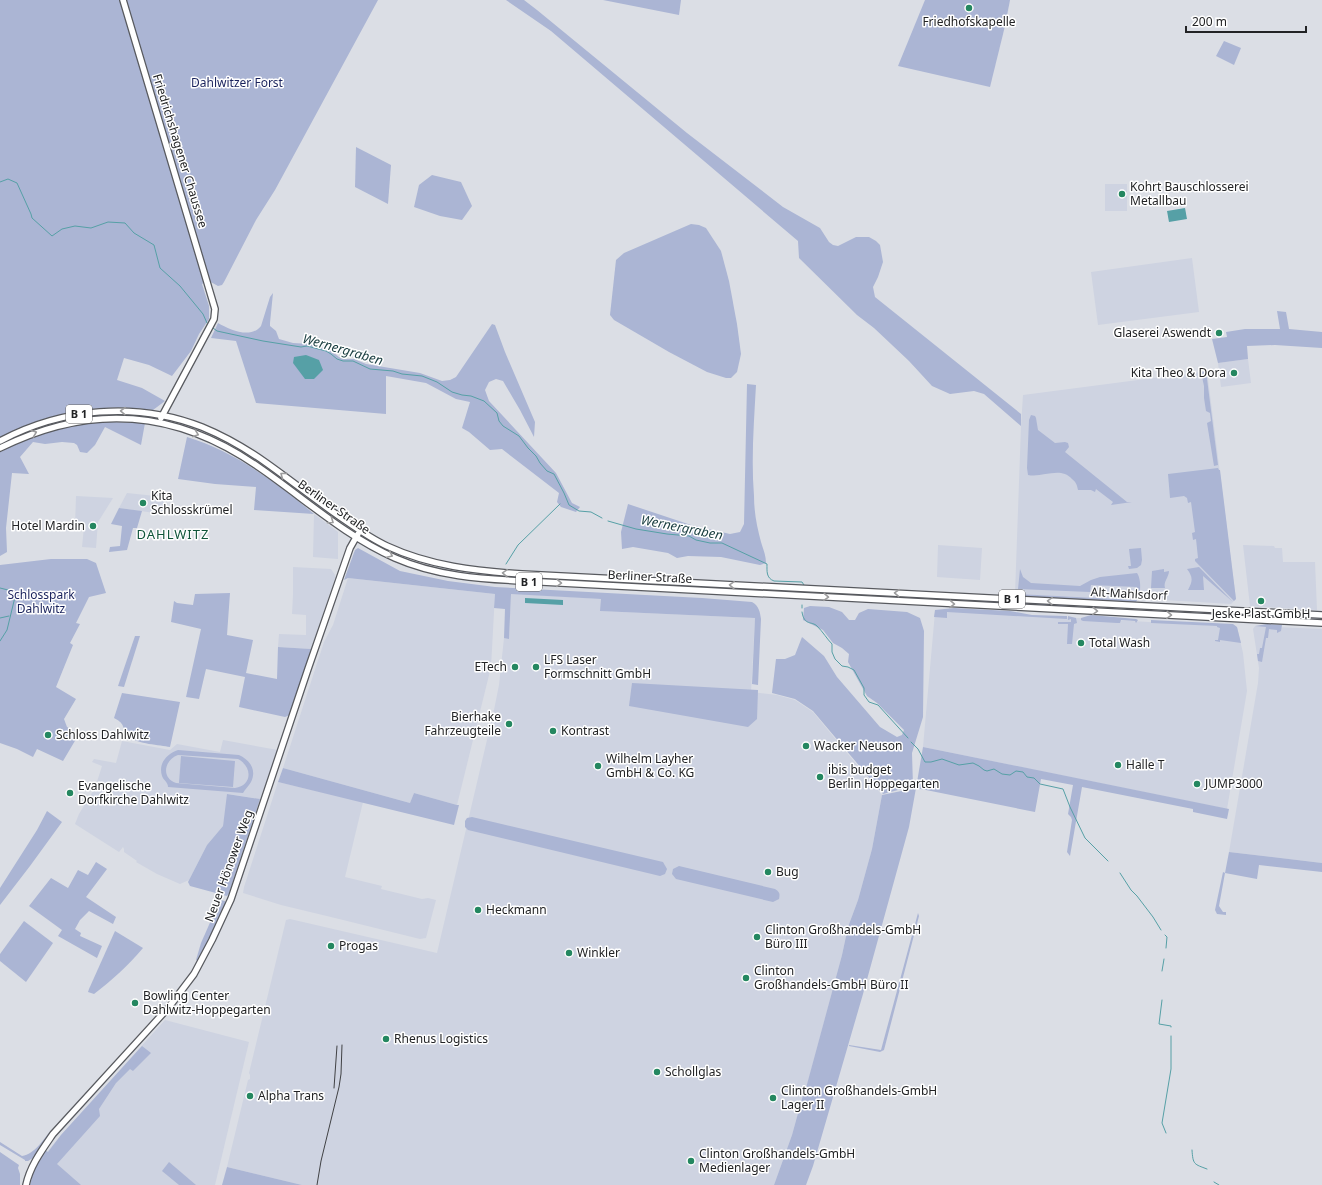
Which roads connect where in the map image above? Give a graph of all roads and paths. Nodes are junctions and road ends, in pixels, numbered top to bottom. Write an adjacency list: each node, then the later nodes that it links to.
1 (123, 0): 2 (main road, Friedrichshagener Chaussee)
2 (162, 416): 3 (main road); 4 (main road, Berliner Straße / B 1, one-way to 4); 6 (main road, Berliner Straße / B 1, one-way to 2)
3 (159, 422): 5 (main road, Berliner Straße / B 1, one-way to 3); 7 (main road, Berliner Straße / B 1, one-way to 7)
4 (0, 441)
5 (0, 448)
6 (360, 530): 7 (main road, Neuer Hönower Weg); 8 (main road, Berliner Straße / B 1, one-way to 6)
7 (356, 537): 9 (main road, Berliner Straße / B 1, one-way to 9); 12 (main road, Neuer Hönower Weg)
8 (935, 595): 10 (main road, Alt-Mahlsdorf / B 1, one-way to 8)
9 (936, 603): 11 (main road, Alt-Mahlsdorf / B 1, one-way to 11)
10 (1322, 615)
11 (1322, 623)
12 (26, 1185)

